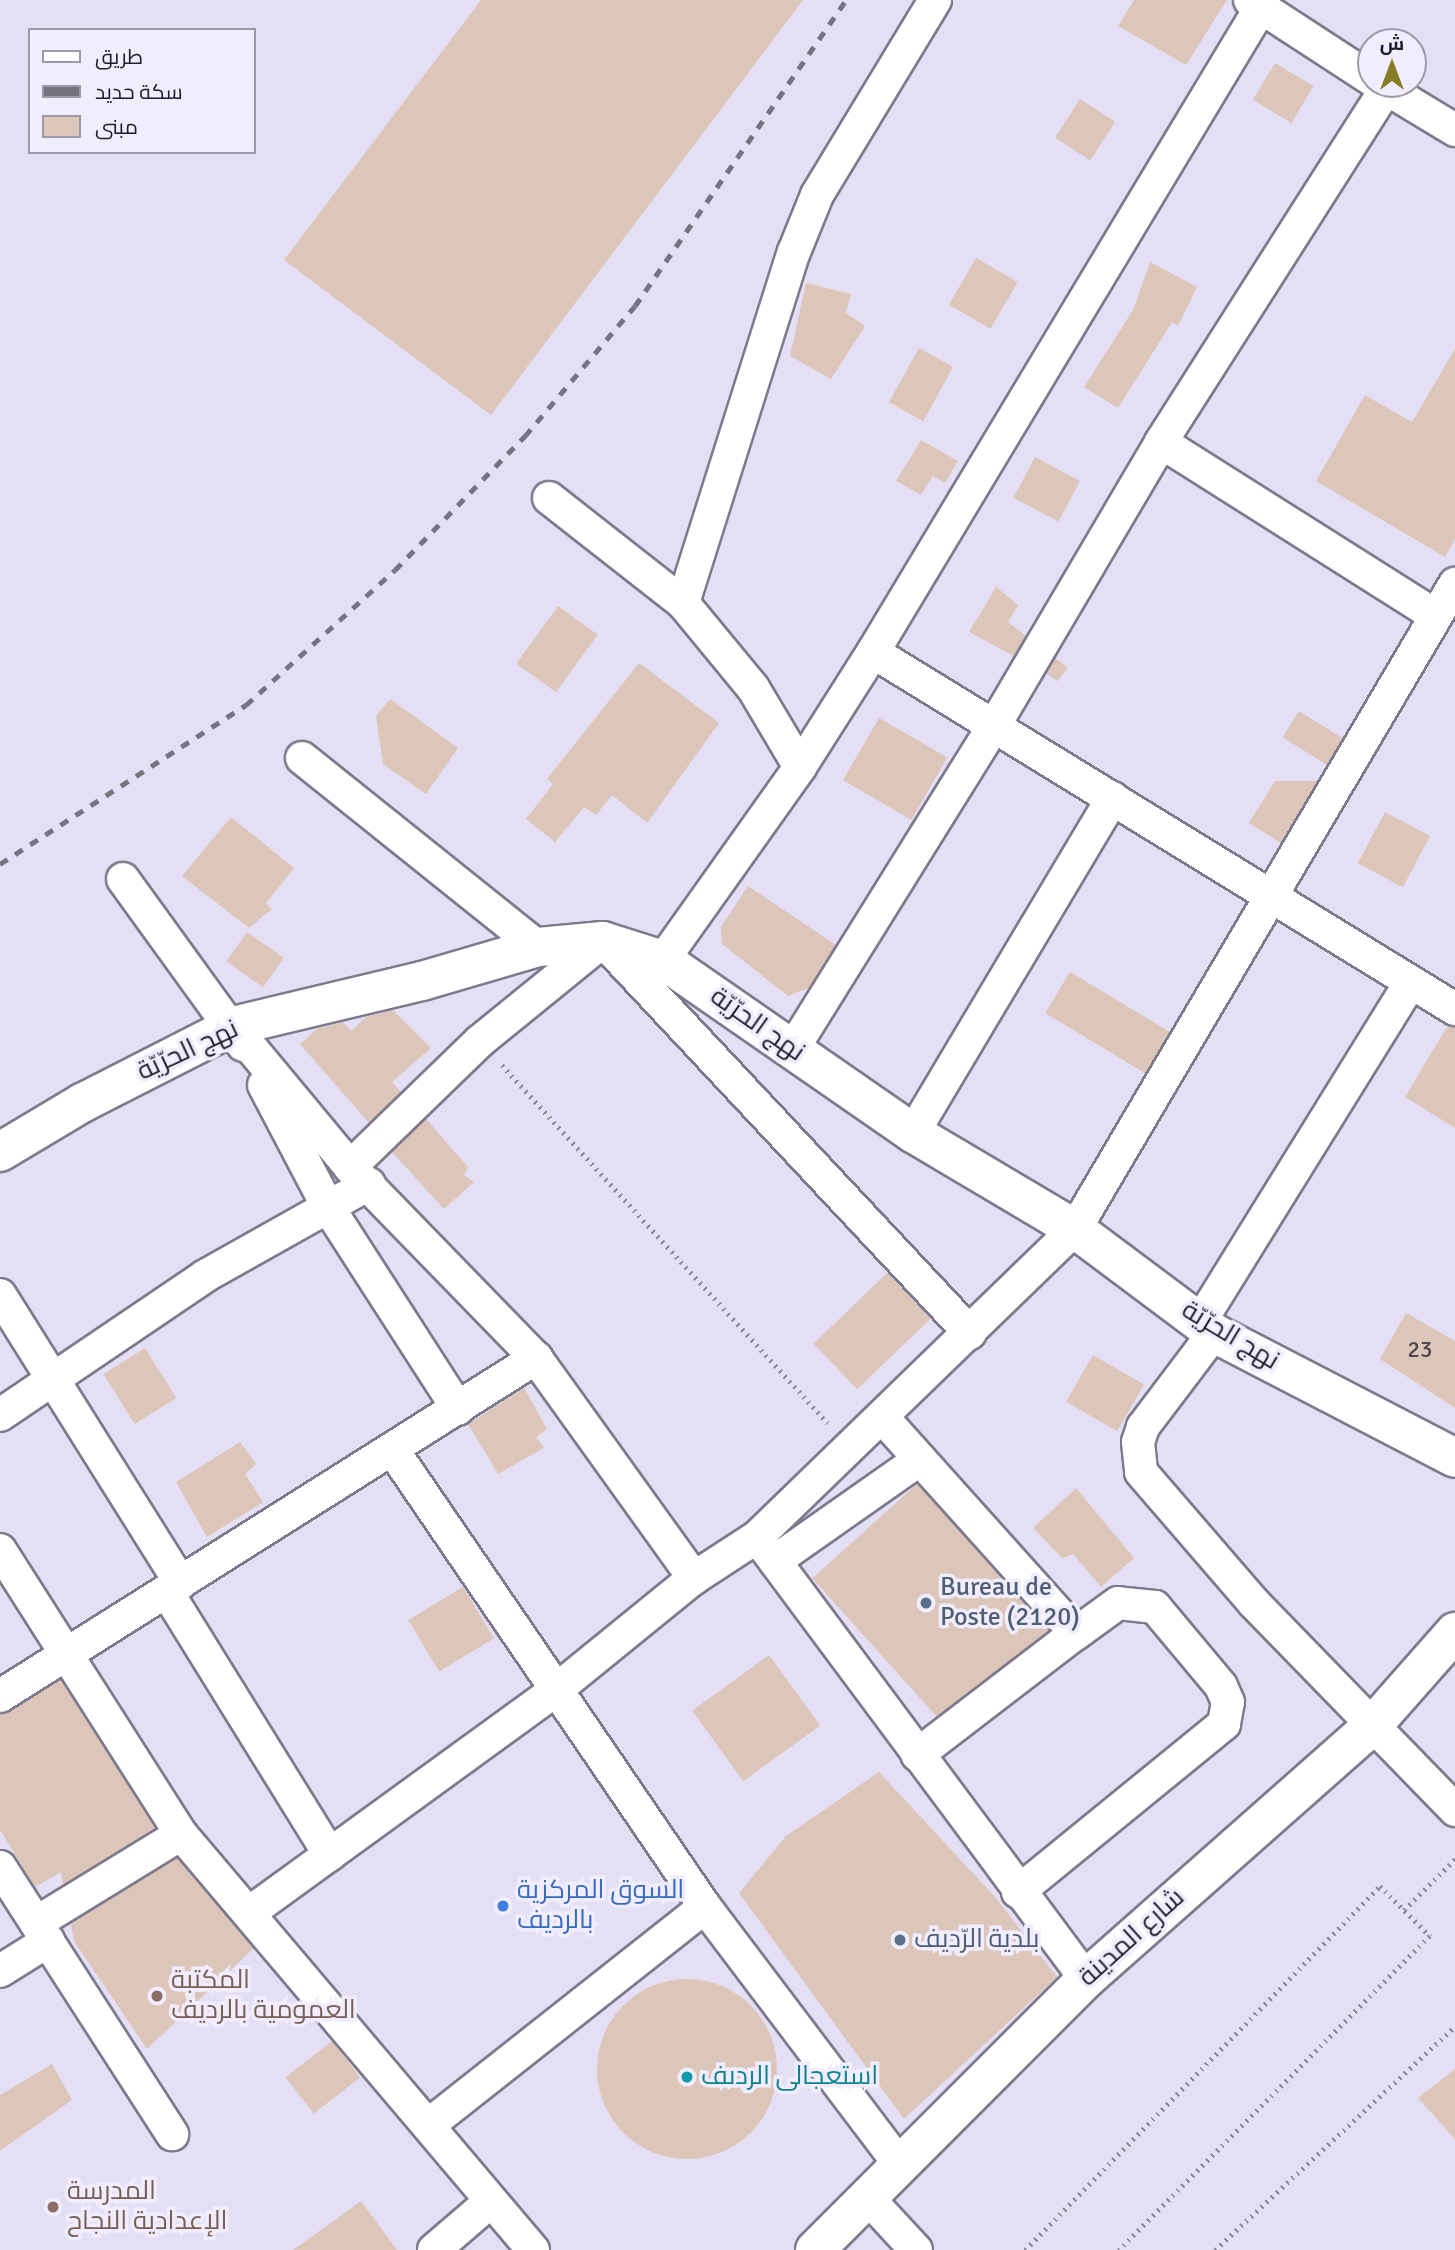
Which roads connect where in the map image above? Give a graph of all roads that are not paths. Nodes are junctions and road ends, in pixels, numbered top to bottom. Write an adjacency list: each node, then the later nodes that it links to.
1 (935, 0): 10 (street)
2 (1256, 3): 3 (street); 12 (street)
3 (1357, 70)
4 (1370, 98): 7 (street)
5 (1402, 98): 6 (street)
6 (1455, 130)
7 (1161, 442): 11 (street); 13 (street)
8 (549, 498): 10 (street)
9 (1455, 584): 11 (street)
10 (683, 603): 15 (street)
11 (1435, 615): 18 (street)
12 (873, 652): 13 (street); 15 (street)
13 (994, 726): 16 (street); 25 (street)
14 (302, 758): 20 (street)
15 (800, 767): 21 (street)
16 (1113, 798): 18 (street); 26 (street)
17 (123, 879): 24 (street)
18 (1270, 895): 22 (street); 30 (street)
19 (603, 941): 20 (street, نهج الحرّيّة); 21 (street, نهج الحرّيّة); 28 (street); 33 (street)
20 (538, 947): 24 (street, نهج الحرّيّة)
21 (663, 960): 25 (street, نهج الحرّيّة)
22 (1411, 982): 23 (street); 32 (street)
23 (1455, 1009)
24 (233, 1026): 27 (street, نهج الحرّيّة); 28 (street); 29 (street)
25 (792, 1050): 26 (street, نهج الحرّيّة)
26 (913, 1133): 30 (street, نهج الحرّيّة)
27 (0, 1152)
28 (360, 1176): 29 (street); 34 (street)
29 (328, 1207): 35 (street); 36 (street)
30 (1075, 1229): 32 (street, نهج الحرّيّة); 33 (street)
31 (0, 1295): 35 (street)
32 (1207, 1327): 40 (street, نهج الحرّيّة); 51 (street)
33 (971, 1333): 38 (street)
34 (536, 1358): 36 (street); 44 (street)
35 (52, 1381): 37 (street); 45 (street)
36 (458, 1409): 39 (street)
37 (0, 1415)
38 (883, 1418): 41 (street); 42 (street)
39 (392, 1449): 45 (street); 49 (street)
40 (1455, 1458)
41 (920, 1459): 42 (street); 47 (street)
42 (766, 1549): 44 (street); 52 (street)
43 (0, 1550): 48 (street)
44 (694, 1578): 49 (street)
45 (174, 1588): 48 (street); 55 (street)
46 (1455, 1632): 51 (street, شارع المدينة)
47 (1074, 1634): 52 (street); 57 (street)
48 (68, 1654): 50 (street); 54 (street)
49 (556, 1690): 55 (street); 58 (street)
50 (0, 1696)
51 (1373, 1725): 53 (street); 62 (street, شارع المدينة)
52 (918, 1755): 57 (street)
53 (1455, 1810)
54 (181, 1834): 59 (street); 60 (street)
55 (330, 1855): 59 (street)
56 (0, 1867): 60 (street)
57 (1018, 1892): 62 (street)
58 (705, 1907): 63 (street); 65 (street)
59 (249, 1913): 63 (street)
60 (42, 1932): 61 (street); 64 (street)
61 (0, 1971)
62 (1086, 1979): 65 (street, شارع المدينة)
63 (430, 2124): 67 (street)
64 (172, 2134)
65 (900, 2165): 66 (street, شارع المدينة)
66 (867, 2197): 70 (street, شارع المدينة); 71 (street)
67 (491, 2201): 68 (street); 69 (street)
68 (433, 2250)
69 (533, 2250)
70 (815, 2250)
71 (916, 2250)

